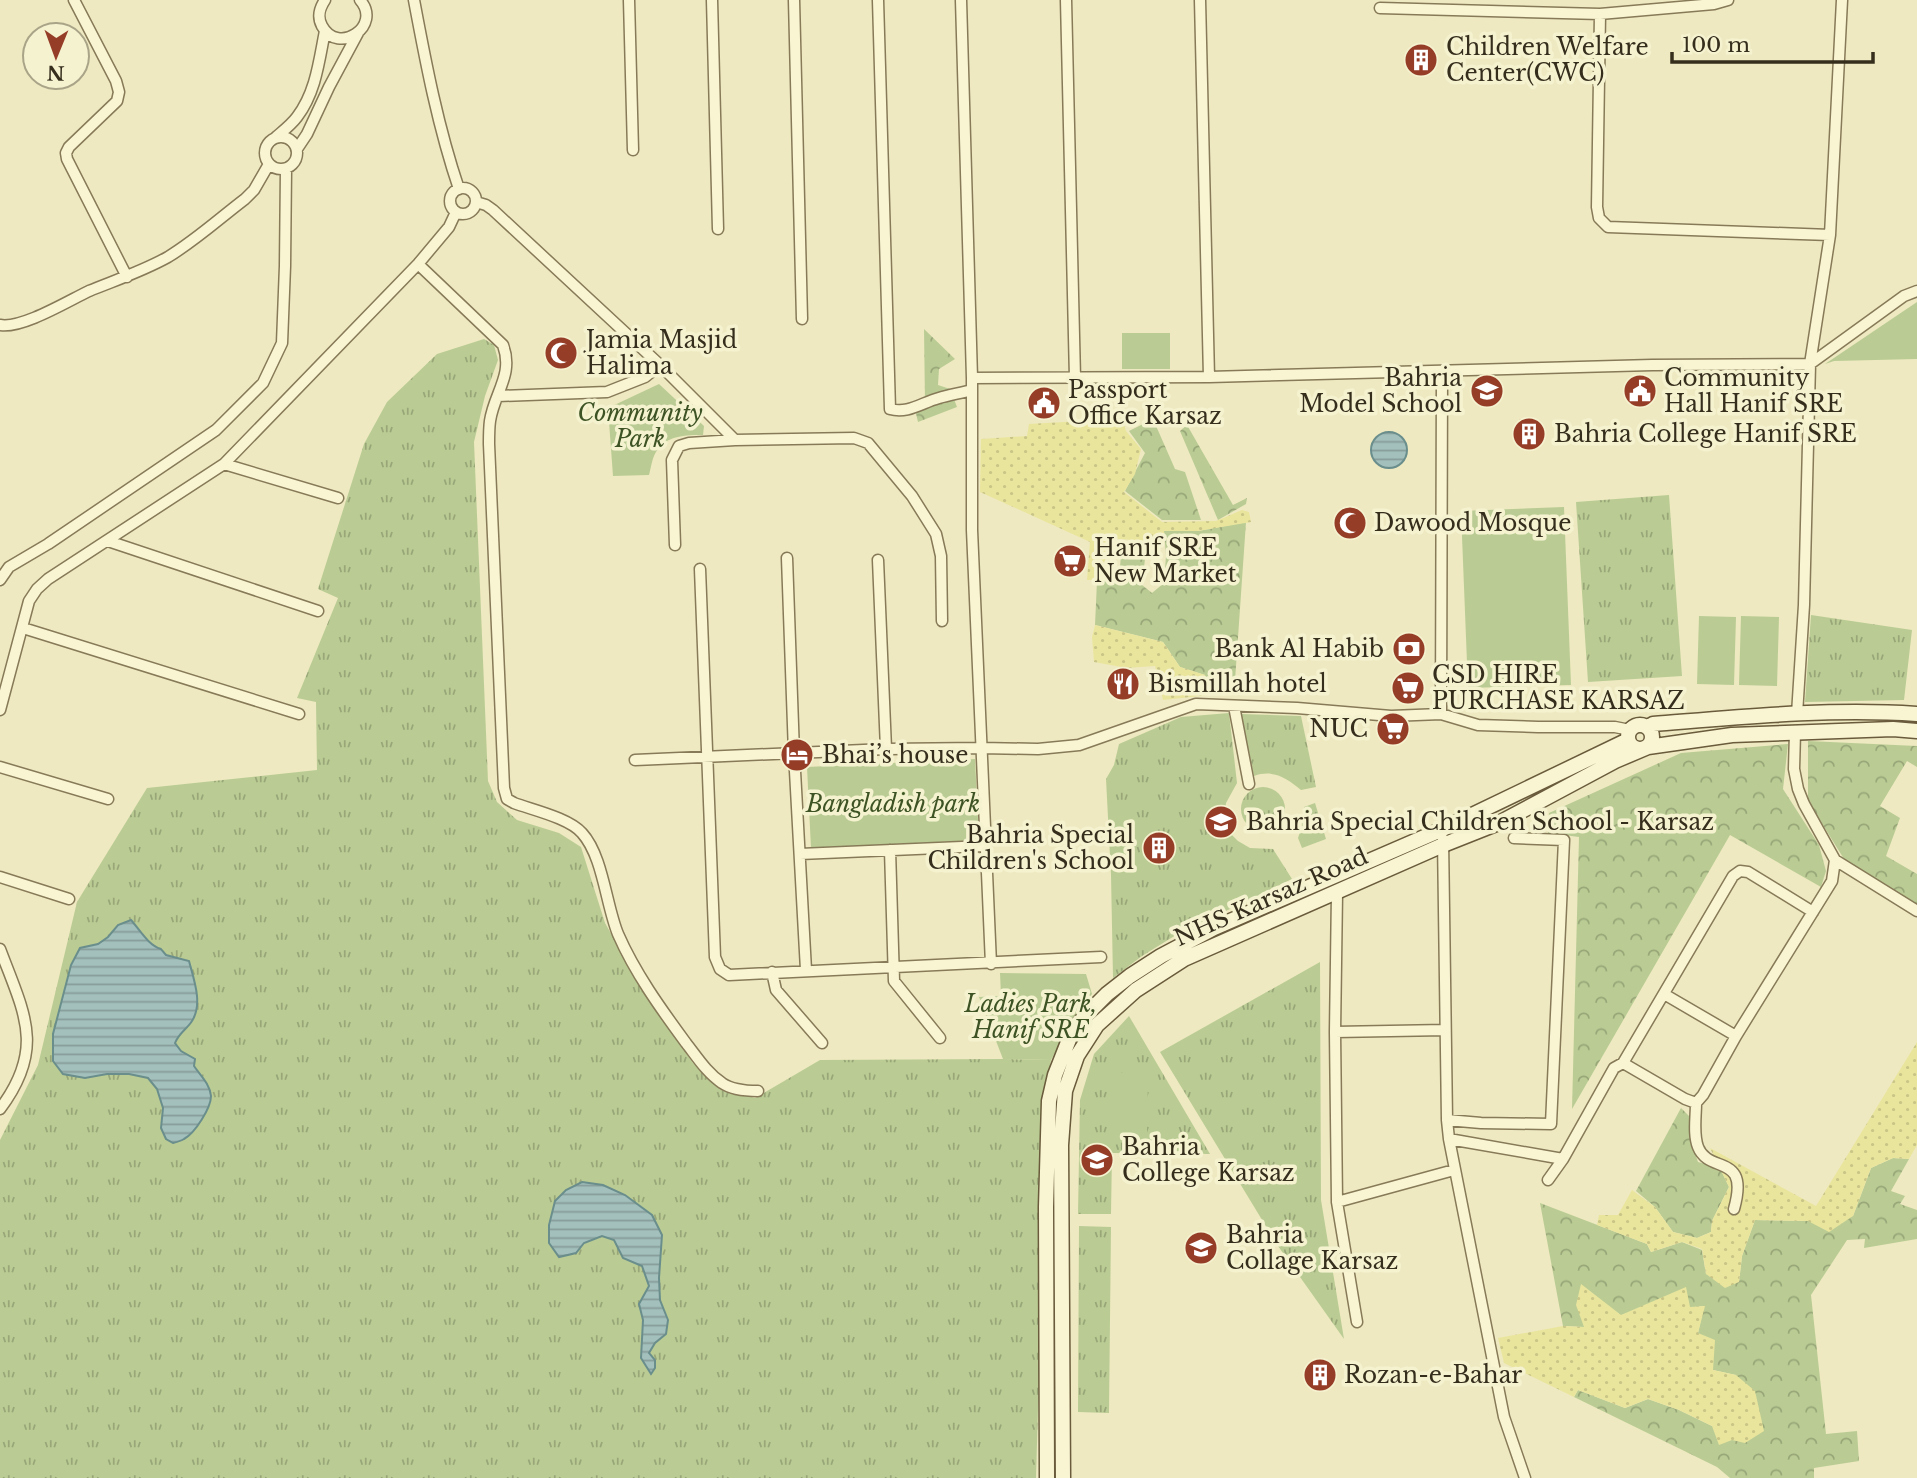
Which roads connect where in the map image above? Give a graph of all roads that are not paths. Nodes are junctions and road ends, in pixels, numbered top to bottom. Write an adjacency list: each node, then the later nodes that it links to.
1 (74, 0): 29 (street)
2 (325, 0): 16 (street)
3 (360, 0): 17 (street)
4 (414, 0): 23 (street)
5 (629, 0): 20 (street)
6 (712, 0): 26 (street)
7 (794, 0): 31 (street)
8 (878, 0): 39 (street)
9 (961, 0): 37 (street)
10 (1066, 0): 38 (street)
11 (1200, 0): 36 (street)
12 (1728, 0): 15 (street)
13 (1842, 0): 27 (street)
14 (1380, 8): 15 (street)
15 (1600, 14): 27 (street)
16 (325, 31): 17 (street); 18 (street)
17 (358, 33): 19 (street)
18 (276, 137): 19 (street); 21 (street)
19 (297, 149): 22 (street)
20 (633, 150)
21 (269, 164): 22 (street); 29 (street)
22 (285, 169): 49 (street)
23 (458, 189): 24 (street); 25 (street)
24 (475, 202): 25 (street); 34 (street)
25 (456, 212): 28 (street)
26 (718, 229)
27 (1830, 235): 33 (street)
28 (418, 264): 40 (street); 42 (street)
29 (127, 276): 32 (street)
30 (1917, 290): 33 (street)
31 (802, 319)
32 (0, 326)
33 (1811, 364): 35 (street); 58 (street)
34 (660, 365): 40 (street); 41 (street)
35 (1442, 372): 36 (street); 57 (street)
36 (1209, 377): 38 (street)
37 (972, 378): 38 (street); 39 (street)
38 (1075, 378)
39 (972, 390): 63 (street)
40 (498, 396): 97 (street)
41 (735, 440): 45 (street); 51 (street)
42 (224, 464): 43 (street); 44 (street)
43 (338, 498)
44 (108, 541): 50 (street); 52 (street)
45 (674, 545)
46 (787, 558): 66 (street)
47 (878, 560): 65 (street)
48 (700, 569): 67 (street)
49 (0, 580)
50 (318, 611)
51 (942, 621)
52 (23, 628): 54 (street); 56 (street)
53 (1234, 706): 57 (street); 63 (street); 70 (street)
54 (0, 710)
55 (1917, 713): 58 (street)
56 (299, 714)
57 (1441, 714): 62 (street)
58 (1797, 714): 59 (street)
59 (1648, 728): 62 (street); 64 (street)
60 (1917, 731): 61 (street, NHS Karsaz Road)
61 (1795, 732): 64 (street, NHS Karsaz Road); 78 (street)
62 (1629, 735): 64 (street); 72 (street, NHS Karsaz Road)
63 (981, 748): 65 (street); 75 (street)
64 (1645, 748): 74 (street, NHS Karsaz Road)
65 (886, 749): 66 (street)
66 (794, 753): 67 (street); 77 (street)
67 (707, 757): 68 (street); 89 (street)
68 (635, 760)
69 (0, 767): 71 (street)
70 (1249, 784)
71 (108, 799)
72 (1443, 829): 74 (street); 108 (street, NHS Karsaz Road)
73 (1514, 838): 100 (street)
74 (1443, 845): 80 (street, NHS Karsaz Road); 91 (street)
75 (985, 846): 76 (street); 86 (street)
76 (890, 849): 77 (street); 87 (street)
77 (800, 853): 88 (street)
78 (1835, 860): 82 (street); 83 (street)
79 (0, 877): 81 (street)
80 (1337, 893): 92 (street); 109 (street, NHS Karsaz Road)
81 (69, 899)
82 (1917, 911)
83 (1813, 912): 90 (street); 93 (street)
84 (0, 949): 99 (street)
85 (1101, 957): 86 (street)
86 (991, 964): 87 (street)
87 (894, 967): 88 (street); 94 (street)
88 (806, 970): 89 (street)
89 (772, 972): 95 (street)
90 (1664, 993): 93 (street); 96 (street)
91 (1445, 1030): 92 (street); 100 (street)
92 (1335, 1032): 105 (street)
93 (1736, 1036): 98 (street)
94 (940, 1038)
95 (822, 1043)
96 (1623, 1063): 98 (street); 102 (street)
97 (758, 1091)
98 (1696, 1103): 106 (street)
99 (0, 1109)
100 (1447, 1120): 101 (street)
101 (1449, 1139): 102 (street); 103 (street)
102 (1563, 1159): 104 (street)
103 (1454, 1170): 105 (street); 110 (street)
104 (1548, 1180)
105 (1337, 1202): 107 (street)
106 (1734, 1209)
107 (1357, 1322)
108 (1047, 1478)
109 (1063, 1478)
110 (1525, 1478)

